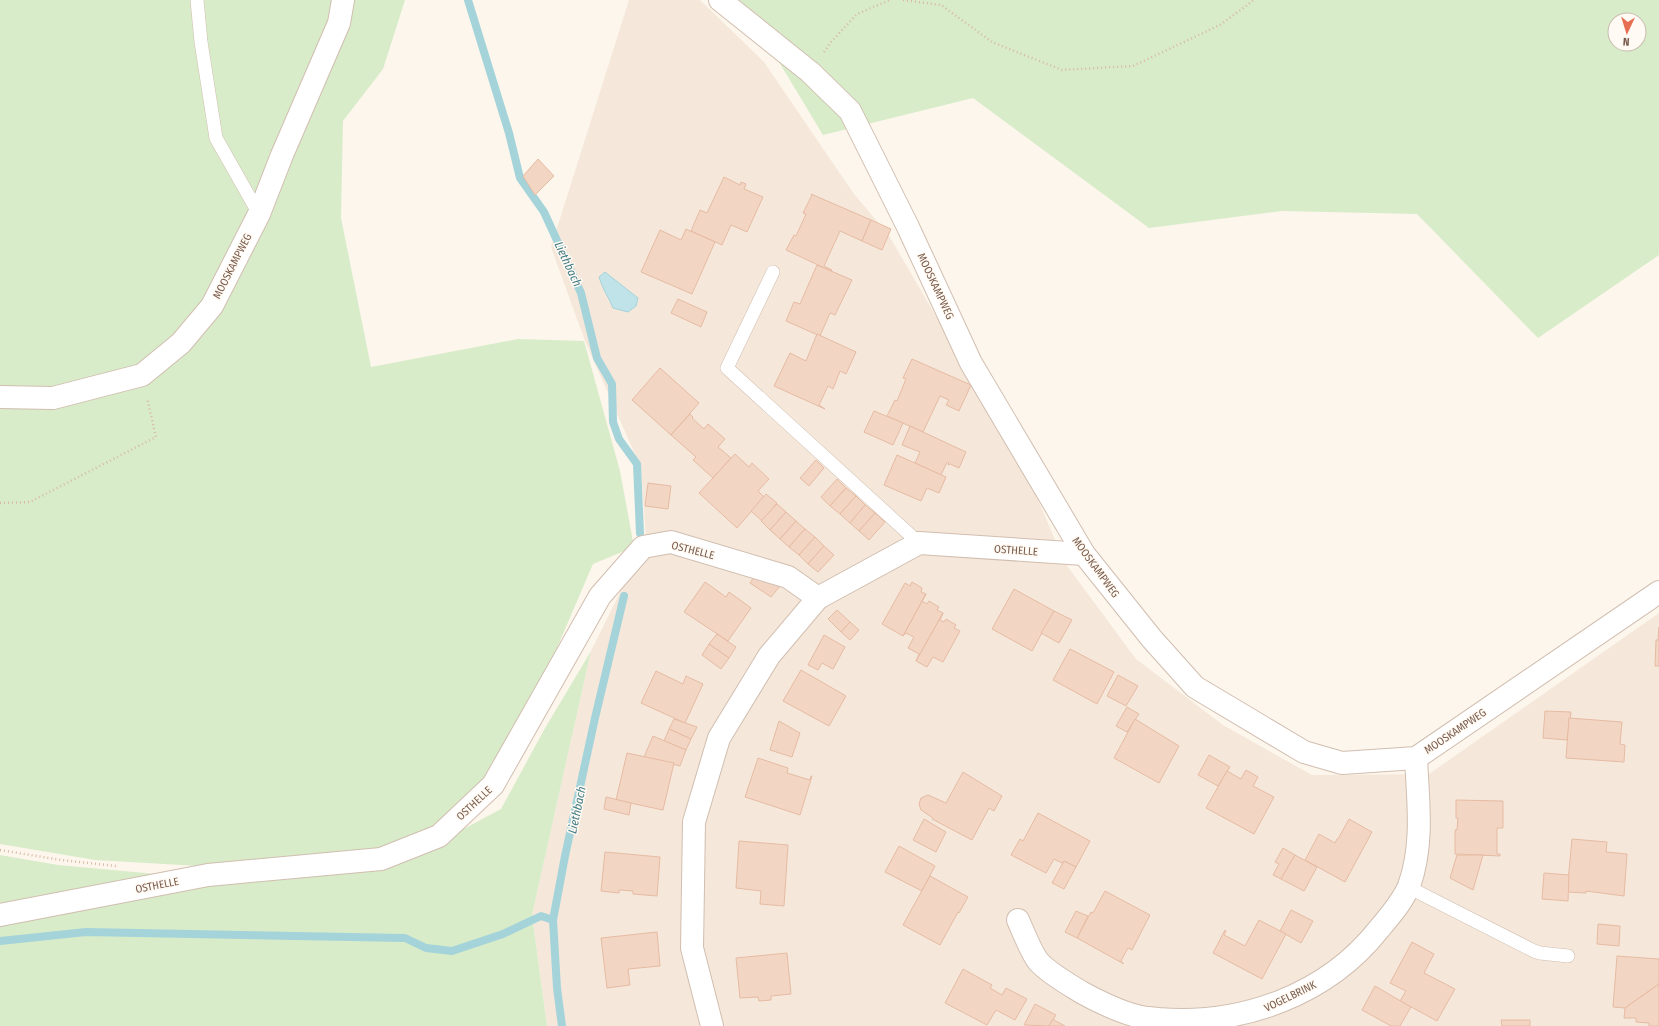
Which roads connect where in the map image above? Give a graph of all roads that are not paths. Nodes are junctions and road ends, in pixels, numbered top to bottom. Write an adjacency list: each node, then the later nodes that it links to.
1 (197, 0): 4 (lane)
2 (343, 0): 4 (street, MOOSKAMPWEG)
3 (720, 0): 8 (street, MOOSKAMPWEG)
4 (259, 214): 6 (street, MOOSKAMPWEG)
5 (773, 272): 7 (lane)
6 (0, 397)
7 (919, 543): 8 (street, OSTHELLE); 10 (street)
8 (1084, 554): 11 (street, MOOSKAMPWEG)
9 (1659, 592): 11 (street, MOOSKAMPWEG)
10 (818, 598): 13 (street, OSTHELLE); 16 (street)
11 (1416, 758): 12 (street, VOGELBRINK)
12 (1408, 887): 14 (street, VOGELBRINK); 15 (lane)
13 (0, 916)
14 (1018, 920)
15 (1568, 956)
16 (712, 1026)

